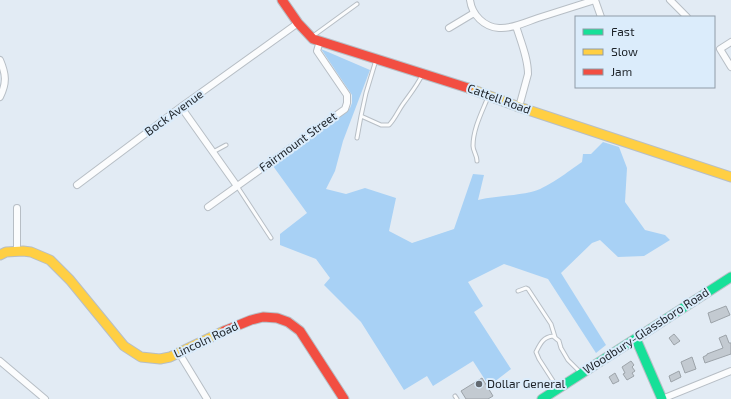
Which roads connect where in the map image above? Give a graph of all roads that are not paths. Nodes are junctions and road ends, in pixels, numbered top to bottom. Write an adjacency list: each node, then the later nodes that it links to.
1 (282, 0): 9 (street, Cattell Road)
2 (470, 0): 6 (street)
3 (595, 0): 7 (street); 10 (street)
4 (670, 0): 8 (street)
5 (357, 4): 12 (lane)
6 (474, 13): 10 (street); 11 (street)
7 (601, 16)
8 (687, 16)
9 (298, 23): 12 (street, Cattell Road); 20 (street, Bock Avenue)
10 (516, 26): 21 (street)
11 (449, 28)
12 (316, 39): 14 (street, Cattell Road); 29 (street, Fairmount Street)
13 (731, 42): 16 (street)
14 (376, 58): 17 (street, Cattell Road); 22 (lane)
15 (0, 60): 19 (street)
16 (731, 67)
17 (423, 73): 18 (street, Cattell Road); 22 (lane)
18 (489, 95): 21 (street, Cattell Road); 26 (lane)
19 (0, 97)
20 (181, 107): 25 (street); 28 (street, Bock Avenue)
21 (519, 107): 27 (street, Cattell Road)
22 (362, 116): 23 (lane)
23 (357, 138)
24 (226, 146): 25 (lane)
25 (212, 152): 29 (street)
26 (477, 161)
27 (731, 177)
28 (77, 185)
29 (237, 186): 30 (street, Fairmount Street); 32 (lane)
30 (208, 207)
31 (17, 208): 33 (street)
32 (271, 238)
33 (17, 251): 34 (street, Lincoln Road); 39 (street, Lincoln Road)
34 (0, 255)
35 (731, 277): 38 (street, Woodbury-Glassboro Road)
36 (518, 291): 37 (lane)
37 (555, 337): 42 (lane); 43 (lane)
38 (636, 339): 42 (street, Woodbury-Glassboro Road); 48 (street)
39 (179, 353): 45 (street); 46 (street, Lincoln Road)
40 (0, 361): 44 (street)
41 (731, 371): 48 (street)
42 (581, 373): 43 (street, Woodbury-Glassboro Road)
43 (558, 388): 47 (street, Woodbury-Glassboro Road)
44 (45, 399)
45 (207, 399)
46 (344, 399)
47 (542, 399)
48 (662, 399)

